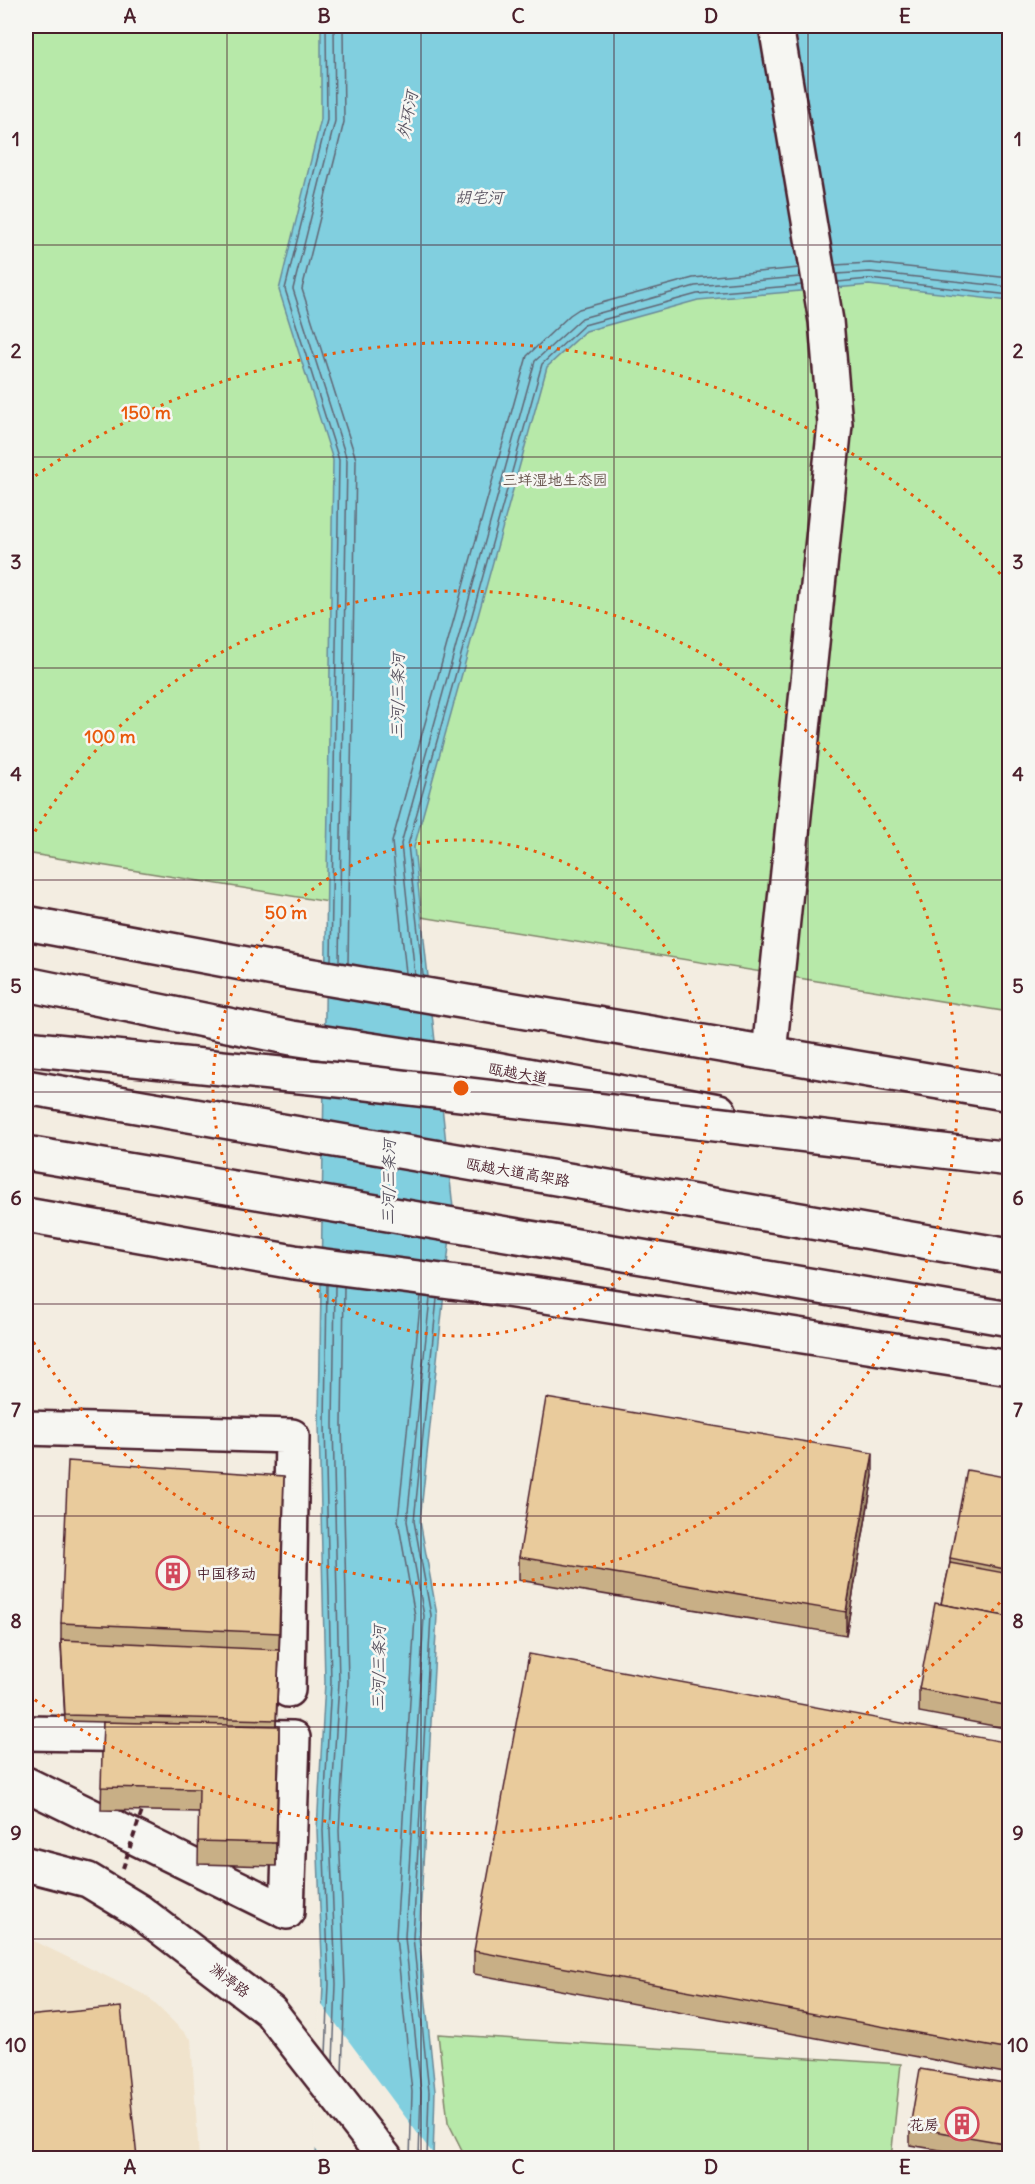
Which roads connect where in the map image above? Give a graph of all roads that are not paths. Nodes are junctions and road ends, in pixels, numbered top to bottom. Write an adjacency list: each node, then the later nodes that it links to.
1 (776, 26): 5 (main road)
2 (26, 923): 5 (main road)
3 (26, 984): 11 (main road, 瓯越大道)
4 (26, 1048): 10 (main road, bridge)
5 (769, 1053): 7 (main road)
6 (26, 1087): 13 (main road, 瓯越大道高架路)
7 (1010, 1094)
8 (26, 1142): 14 (main road)
9 (26, 1153): 15 (main road)
10 (1010, 1159)
11 (1010, 1166)
12 (26, 1215): 16 (main road)
13 (1010, 1256)
14 (1010, 1303)
15 (1010, 1319)
16 (1010, 1368)
17 (26, 1428): 18 (main road)
18 (288, 1690)
19 (26, 1733): 20 (main road)
20 (26, 1784)
21 (26, 1864): 22 (main road, 渊渟路)
22 (385, 2158)

